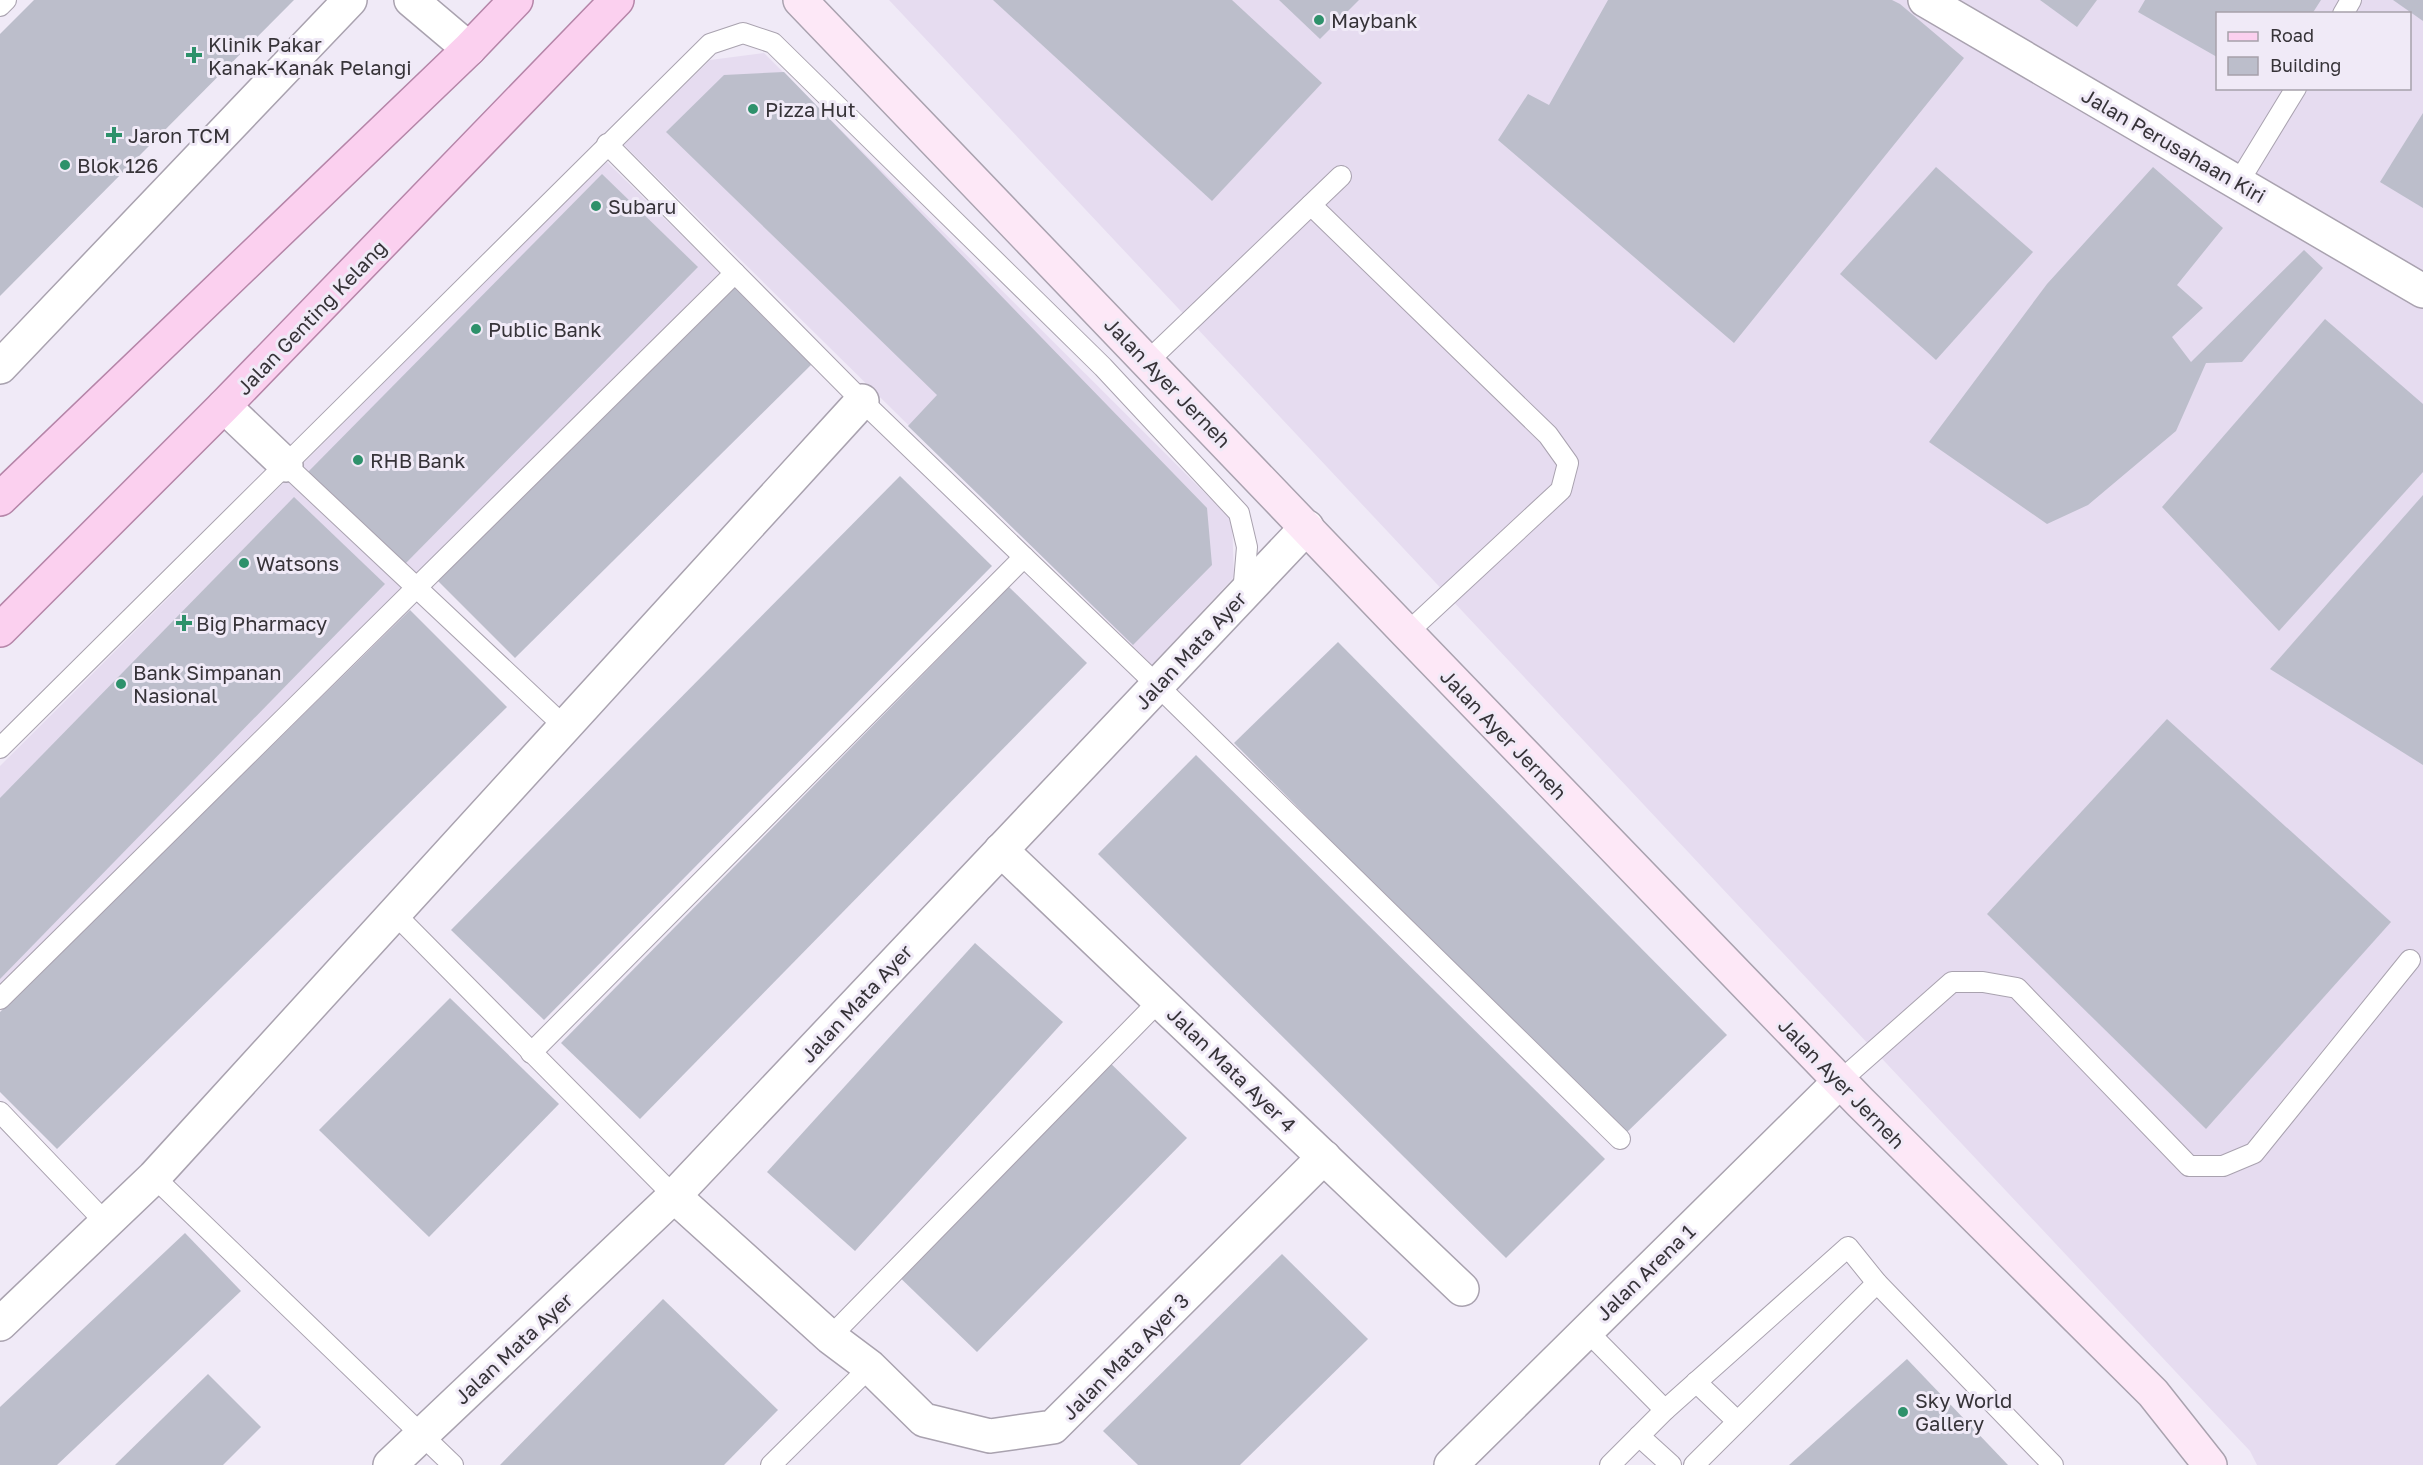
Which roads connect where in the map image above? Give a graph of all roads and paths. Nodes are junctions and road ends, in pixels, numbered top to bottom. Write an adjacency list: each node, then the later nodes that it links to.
1 (6, 0): 8 (lane)
2 (350, 0): 19 (street)
3 (411, 0): 9 (street)
4 (516, 0): 9 (main road)
5 (617, 0): 22 (main road, Jalan Genting Kelang)
6 (800, 0): 17 (main road, Jalan Ayer Jerneh)
7 (1925, 0): 13 (street, Jalan Perusahaan Kiri)
8 (0, 6)
9 (469, 49): 24 (main road)
10 (2295, 90): 13 (lane)
11 (607, 144): 15 (lane); 20 (lane, Jalan Ayer Jerneh); 23 (lane, Jalan Ayer Jerneh)
12 (1341, 176): 14 (lane)
13 (2238, 183): 16 (street, Jalan Perusahaan Kiri)
14 (1311, 205): 18 (lane); 30 (lane)
15 (735, 273): 21 (lane); 27 (lane)
16 (2423, 291)
17 (1126, 338): 18 (main road, Jalan Ayer Jerneh); 20 (lane)
18 (1148, 361): 25 (main road, Jalan Ayer Jerneh)
19 (0, 367)
20 (1104, 367): 28 (lane, Jalan Ayer Jerneh)
21 (862, 401): 26 (lane); 32 (street)
22 (224, 406): 23 (street); 29 (main road, Jalan Genting Kelang)
23 (286, 465): 27 (lane); 33 (lane, Jalan Ayer Jerneh)
24 (0, 499)
25 (1307, 526): 28 (street, Jalan Mata Ayer); 30 (main road, Jalan Ayer Jerneh)
26 (1024, 557): 31 (lane); 39 (lane)
27 (417, 587): 32 (lane); 37 (lane)
28 (1243, 594): 31 (street, Jalan Mata Ayer)
29 (0, 630)
30 (1407, 633): 40 (main road, Jalan Ayer Jerneh)
31 (1157, 685): 34 (street, Jalan Mata Ayer); 42 (lane)
32 (565, 726): 35 (street)
33 (0, 748)
34 (1001, 850): 38 (street, Jalan Mata Ayer 4); 45 (street, Jalan Mata Ayer)
35 (394, 913): 39 (lane); 44 (street)
36 (2410, 960): 40 (lane)
37 (0, 999)
38 (1160, 1000): 43 (street, Jalan Mata Ayer 4); 51 (lane)
39 (531, 1053): 45 (lane)
40 (1840, 1081): 50 (street, Jalan Arena 1); 66 (main road, Jalan Ayer Jerneh)
41 (0, 1112): 46 (lane)
42 (1620, 1139)
43 (1324, 1157): 48 (street, Jalan Mata Ayer 4); 52 (street, Jalan Mata Ayer 3)
44 (154, 1177): 46 (street); 56 (lane)
45 (674, 1196): 51 (street, Jalan Mata Ayer 3); 56 (street, Jalan Mata Ayer)
46 (106, 1223): 49 (street)
47 (1877, 1283): 53 (lane); 55 (lane); 65 (lane)
48 (1462, 1289)
49 (0, 1324)
50 (1586, 1330): 54 (lane); 61 (street, Jalan Arena 1)
51 (830, 1337): 52 (street, Jalan Mata Ayer 3)
52 (870, 1367): 60 (lane)
53 (1696, 1382): 54 (lane); 55 (lane)
54 (1665, 1410): 57 (lane)
55 (1737, 1421): 64 (lane)
56 (421, 1436): 58 (street, Jalan Mata Ayer); 59 (lane)
57 (1639, 1436): 62 (lane); 63 (lane)
58 (390, 1465)
59 (453, 1465)
60 (771, 1465)
61 (1451, 1465)
62 (1610, 1465)
63 (1671, 1465)
64 (1694, 1465)
65 (2053, 1465)
66 (2210, 1465)

